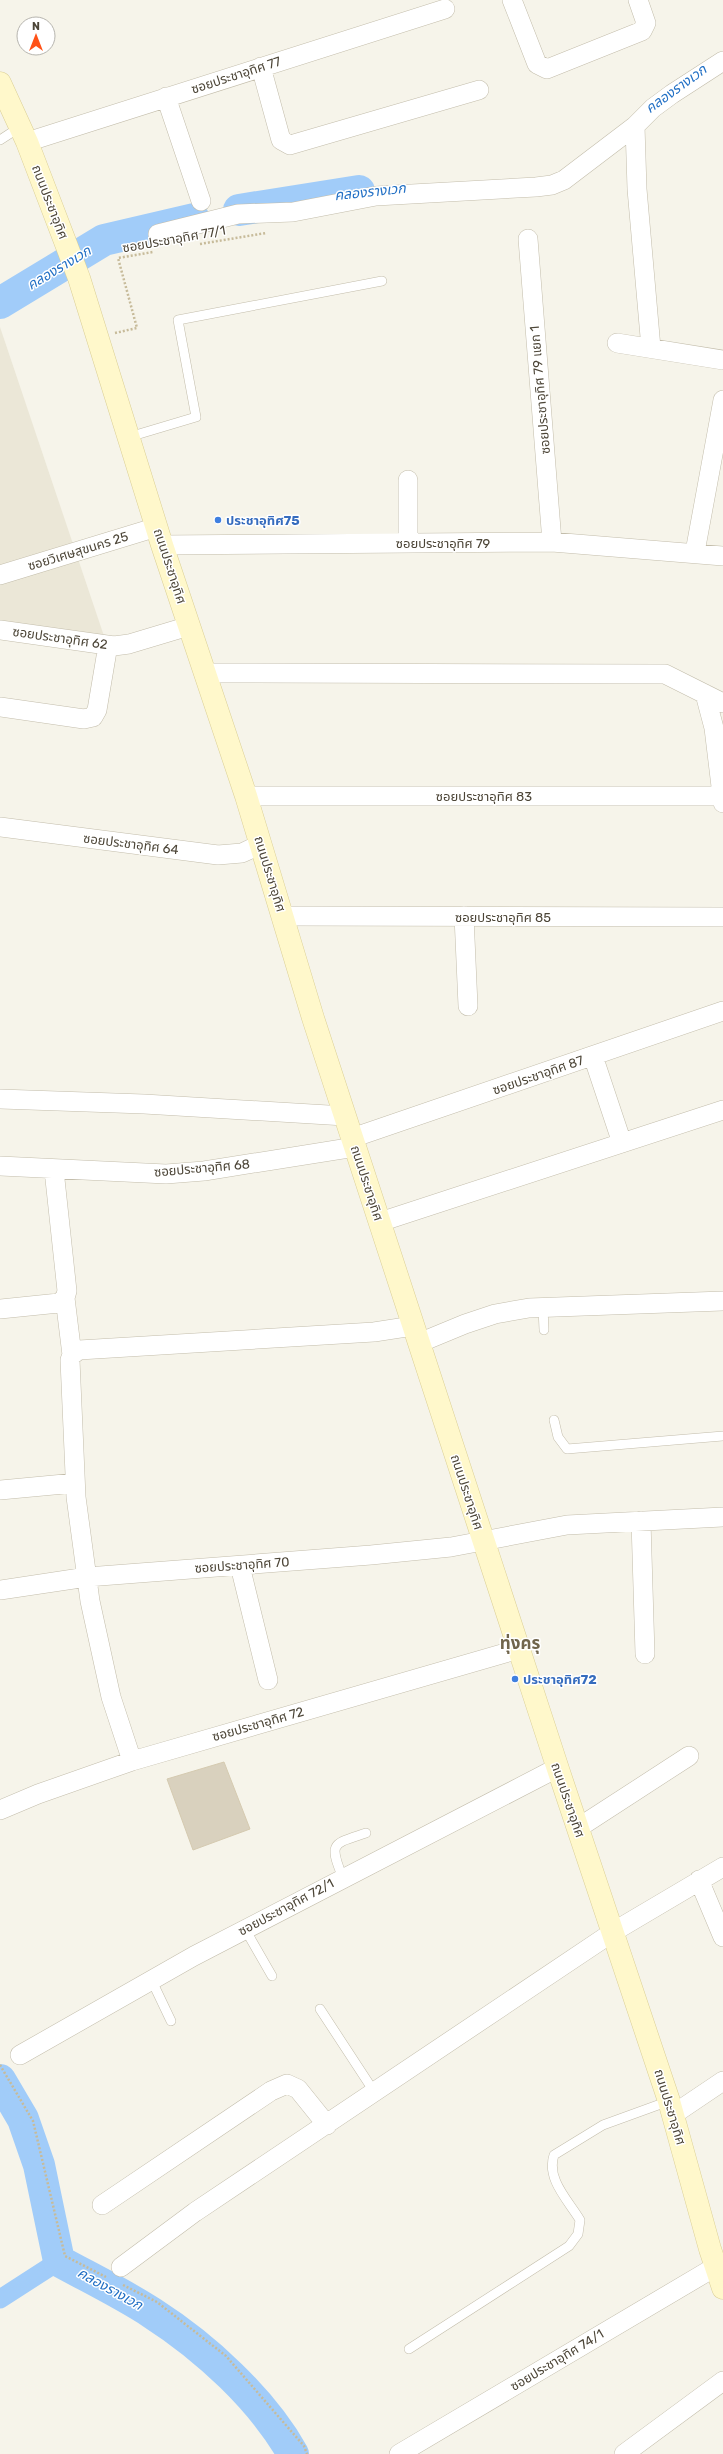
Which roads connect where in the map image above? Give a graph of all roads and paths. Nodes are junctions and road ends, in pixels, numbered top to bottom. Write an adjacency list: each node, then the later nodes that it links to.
1 (512, 0): 2 (street)
2 (638, 0)
3 (445, 9): 5 (street, ซอยประชาอุทิศ 77)
4 (723, 61): 9 (street)
5 (261, 67): 7 (street); 8 (street, ซอยประชาอุทิศ 77)
6 (0, 83): 10 (main road, ถนนประชาอุทิศ)
7 (479, 90)
8 (166, 97): 10 (street, ซอยประชาอุทิศ 77); 12 (street)
9 (635, 126): 15 (street); 20 (street)
10 (23, 134): 11 (lane); 18 (main road, ถนนประชาอุทิศ)
11 (0, 140)
12 (201, 201)
13 (274, 231): 16 (path, ซอยประชาอุทิศ 77/1)
14 (528, 238): 26 (street, ซอยประชาอุทิศ 79 แยก 1)
15 (158, 243): 18 (path, ซอยประชาอุทิศ 77/1)
16 (196, 245)
17 (382, 281): 23 (lane)
18 (97, 337): 23 (main road, ถนนประชาอุทิศ)
19 (617, 343): 20 (street)
20 (651, 348): 21 (street)
21 (723, 360)
22 (723, 400): 28 (street)
23 (128, 437): 25 (main road, ถนนประชาอุทิศ)
24 (408, 480): 27 (street)
25 (160, 536): 27 (street, ซอยประชาอุทิศ 79); 30 (street, ซอยวิเศษสุขนคร 25); 31 (main road, ถนนประชาอุทิศ)
26 (552, 542): 27 (street, ซอยประชาอุทิศ 79); 28 (street, ซอยประชาอุทิศ 79)
27 (408, 543)
28 (695, 552): 29 (street, ซอยประชาอุทิศ 79)
29 (723, 556)
30 (0, 574)
31 (190, 626): 33 (street, ซอยประชาอุทิศ 62); 34 (main road, ถนนประชาอุทิศ)
32 (0, 630): 33 (street, ซอยประชาอุทิศ 62)
33 (108, 645): 37 (street)
34 (205, 674): 35 (street); 38 (main road, ถนนประชาอุทิศ)
35 (705, 694): 36 (street); 39 (street)
36 (723, 703)
37 (0, 707)
38 (246, 796): 39 (street, ซอยประชาอุทิศ 83); 41 (main road, ถนนประชาอุทิศ)
39 (723, 800)
40 (0, 827): 41 (street, ซอยประชาอุทิศ 64)
41 (261, 844): 42 (main road, ถนนประชาอุทิศ)
42 (282, 916): 43 (street, ซอยประชาอุทิศ 85); 50 (main road, ถนนประชาอุทิศ)
43 (464, 916): 44 (street, ซอยประชาอุทิศ 85); 45 (street)
44 (723, 918)
45 (468, 1006)
46 (723, 1011): 47 (street, ซอยประชาอุทิศ 87)
47 (593, 1056): 51 (street, ซอยประชาอุทิศ 87); 52 (street)
48 (0, 1099): 50 (street)
49 (723, 1110): 52 (street)
50 (345, 1116): 51 (main road, ถนนประชาอุทิศ)
51 (354, 1143): 54 (street, ซอยประชาอุทิศ 68); 55 (main road, ถนนประชาอุทิศ)
52 (622, 1143): 55 (street)
53 (0, 1166): 54 (street, ซอยประชาอุทิศ 68)
54 (54, 1170): 56 (street)
55 (380, 1222): 61 (main road, ถนนประชาอุทิศ)
56 (65, 1298): 59 (street); 62 (street)
57 (723, 1300): 58 (street)
58 (543, 1308): 60 (lane); 61 (street)
59 (0, 1309)
60 (544, 1330)
61 (416, 1334): 62 (street); 69 (main road, ถนนประชาอุทิศ)
62 (72, 1355): 65 (street)
63 (554, 1420): 64 (lane)
64 (723, 1436)
65 (75, 1483): 66 (street); 71 (street)
66 (0, 1490)
67 (723, 1517): 68 (street, ซอยประชาอุทิศ 70)
68 (641, 1521): 69 (street, ซอยประชาอุทิศ 70); 74 (street)
69 (483, 1541): 70 (street, ซอยประชาอุทิศ 70); 73 (main road, ถนนประชาอุทิศ)
70 (240, 1566): 71 (street, ซอยประชาอุทิศ 70); 75 (street)
71 (87, 1577): 72 (street, ซอยประชาอุทิศ 70); 77 (street)
72 (0, 1590)
73 (519, 1649): 77 (street, ซอยประชาอุทิศ 72); 78 (main road, ถนนประชาอุทิศ)
74 (645, 1654)
75 (268, 1680)
76 (689, 1756): 80 (street)
77 (132, 1761): 79 (street, ซอยประชาอุทิศ 72)
78 (557, 1768): 80 (main road, ถนนประชาอุทิศ); 83 (street, ซอยประชาอุทิศ 72/1)
79 (0, 1810)
80 (578, 1828): 86 (main road, ถนนประชาอุทิศ)
81 (366, 1833): 83 (lane)
82 (723, 1867): 84 (street)
83 (343, 1878): 85 (street, ซอยประชาอุทิศ 72/1)
84 (699, 1880): 86 (street); 87 (street)
85 (245, 1929): 88 (lane); 89 (street, ซอยประชาอุทิศ 72/1)
86 (613, 1932): 94 (street); 95 (main road, ถนนประชาอุทิศ)
87 (723, 1937)
88 (272, 1976)
89 (151, 1980): 91 (lane); 92 (street, ซอยประชาอุทิศ 72/1)
90 (320, 2009): 94 (lane)
91 (171, 2022)
92 (20, 2055)
93 (723, 2081): 95 (street)
94 (375, 2093): 96 (street)
95 (672, 2107): 98 (main road, ถนนประชาอุทิศ); 101 (lane)
96 (327, 2125): 97 (street); 99 (street)
97 (102, 2205)
98 (716, 2252): 100 (main road, ถนนประชาอุทิศ); 103 (street, ซอยประชาอุทิศ 74/1)
99 (121, 2267)
100 (723, 2288)
101 (408, 2349)
102 (723, 2381): 104 (street)
103 (399, 2454)
104 (624, 2454)

